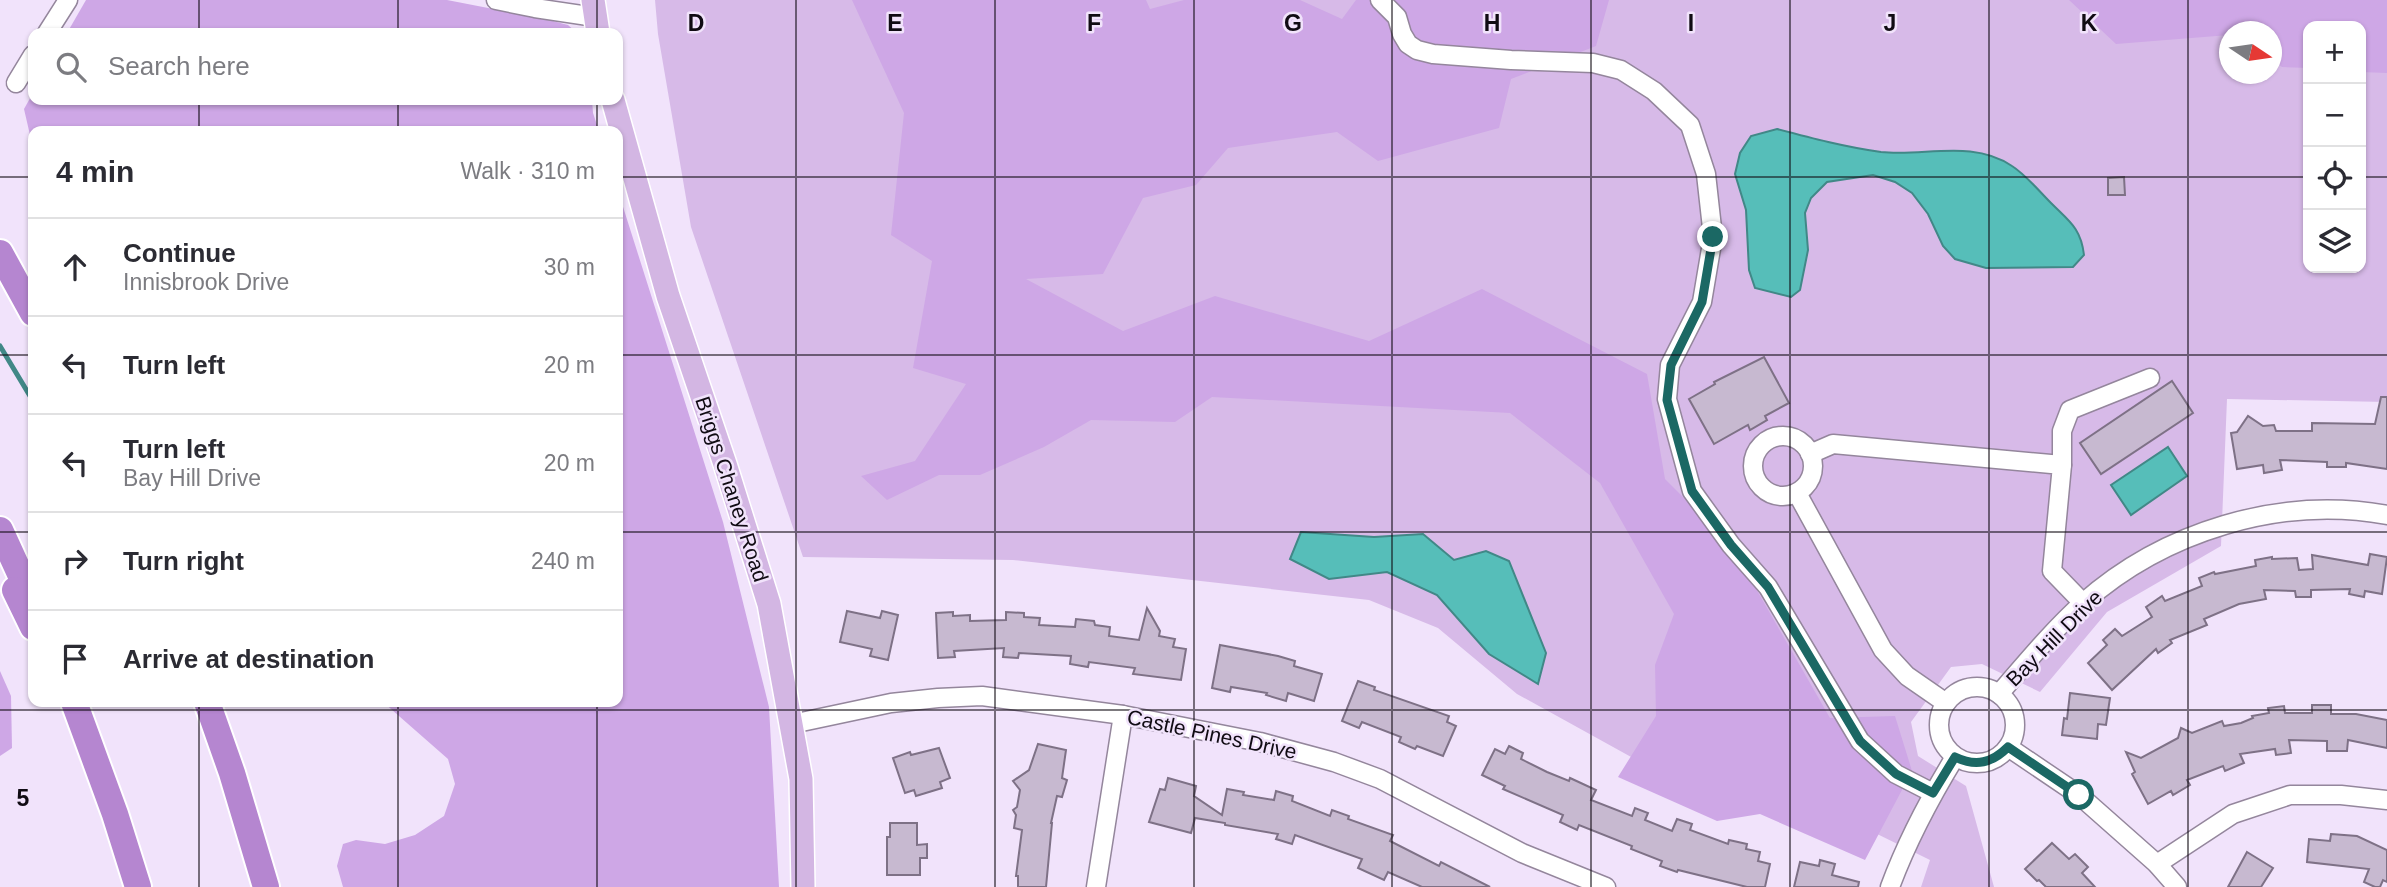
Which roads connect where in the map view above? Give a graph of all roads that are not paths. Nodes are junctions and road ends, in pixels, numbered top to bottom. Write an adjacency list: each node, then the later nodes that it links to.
1 (68, 0): 5 (street)
2 (496, 0): 4 (street)
3 (1380, 0): 32 (street)
4 (595, 17)
5 (50, 28)
6 (28, 63): 7 (street)
7 (16, 83)
8 (614, 105): 9 (main road, Briggs Chaney Road)
9 (620, 126)
10 (623, 136): 29 (main road, Briggs Chaney Road)
11 (0, 253): 12 (highway)
12 (28, 304)
13 (2150, 378): 15 (street)
14 (1810, 454): 15 (street); 16 (street); 16 (street)
15 (2062, 465): 21 (street)
16 (1797, 493): 24 (street)
17 (2387, 515): 21 (street, Bay Hill Drive)
18 (0, 530): 20 (highway)
19 (0, 560): 22 (highway)
20 (28, 592)
21 (2083, 603): 23 (street, Bay Hill Drive)
22 (28, 617)
23 (1999, 694): 24 (street); 30 (street)
24 (1946, 704): 31 (street)
25 (70, 707): 34 (highway)
26 (76, 707): 34 (highway)
27 (209, 707): 37 (highway)
28 (1124, 715): 29 (street, Castle Pines Drive); 39 (street); 40 (street, Castle Pines Drive)
29 (792, 724): 38 (main road, Briggs Chaney Road)
30 (2008, 747): 31 (street); 35 (street)
31 (1955, 757): 32 (street)
32 (1933, 793): 41 (street)
33 (2387, 800): 35 (street)
34 (116, 814): 36 (highway)
35 (2157, 864): 42 (street)
36 (138, 887)
37 (265, 887)
38 (803, 887)
39 (1096, 887)
40 (1606, 887)
41 (1890, 887)
42 (2177, 887)

